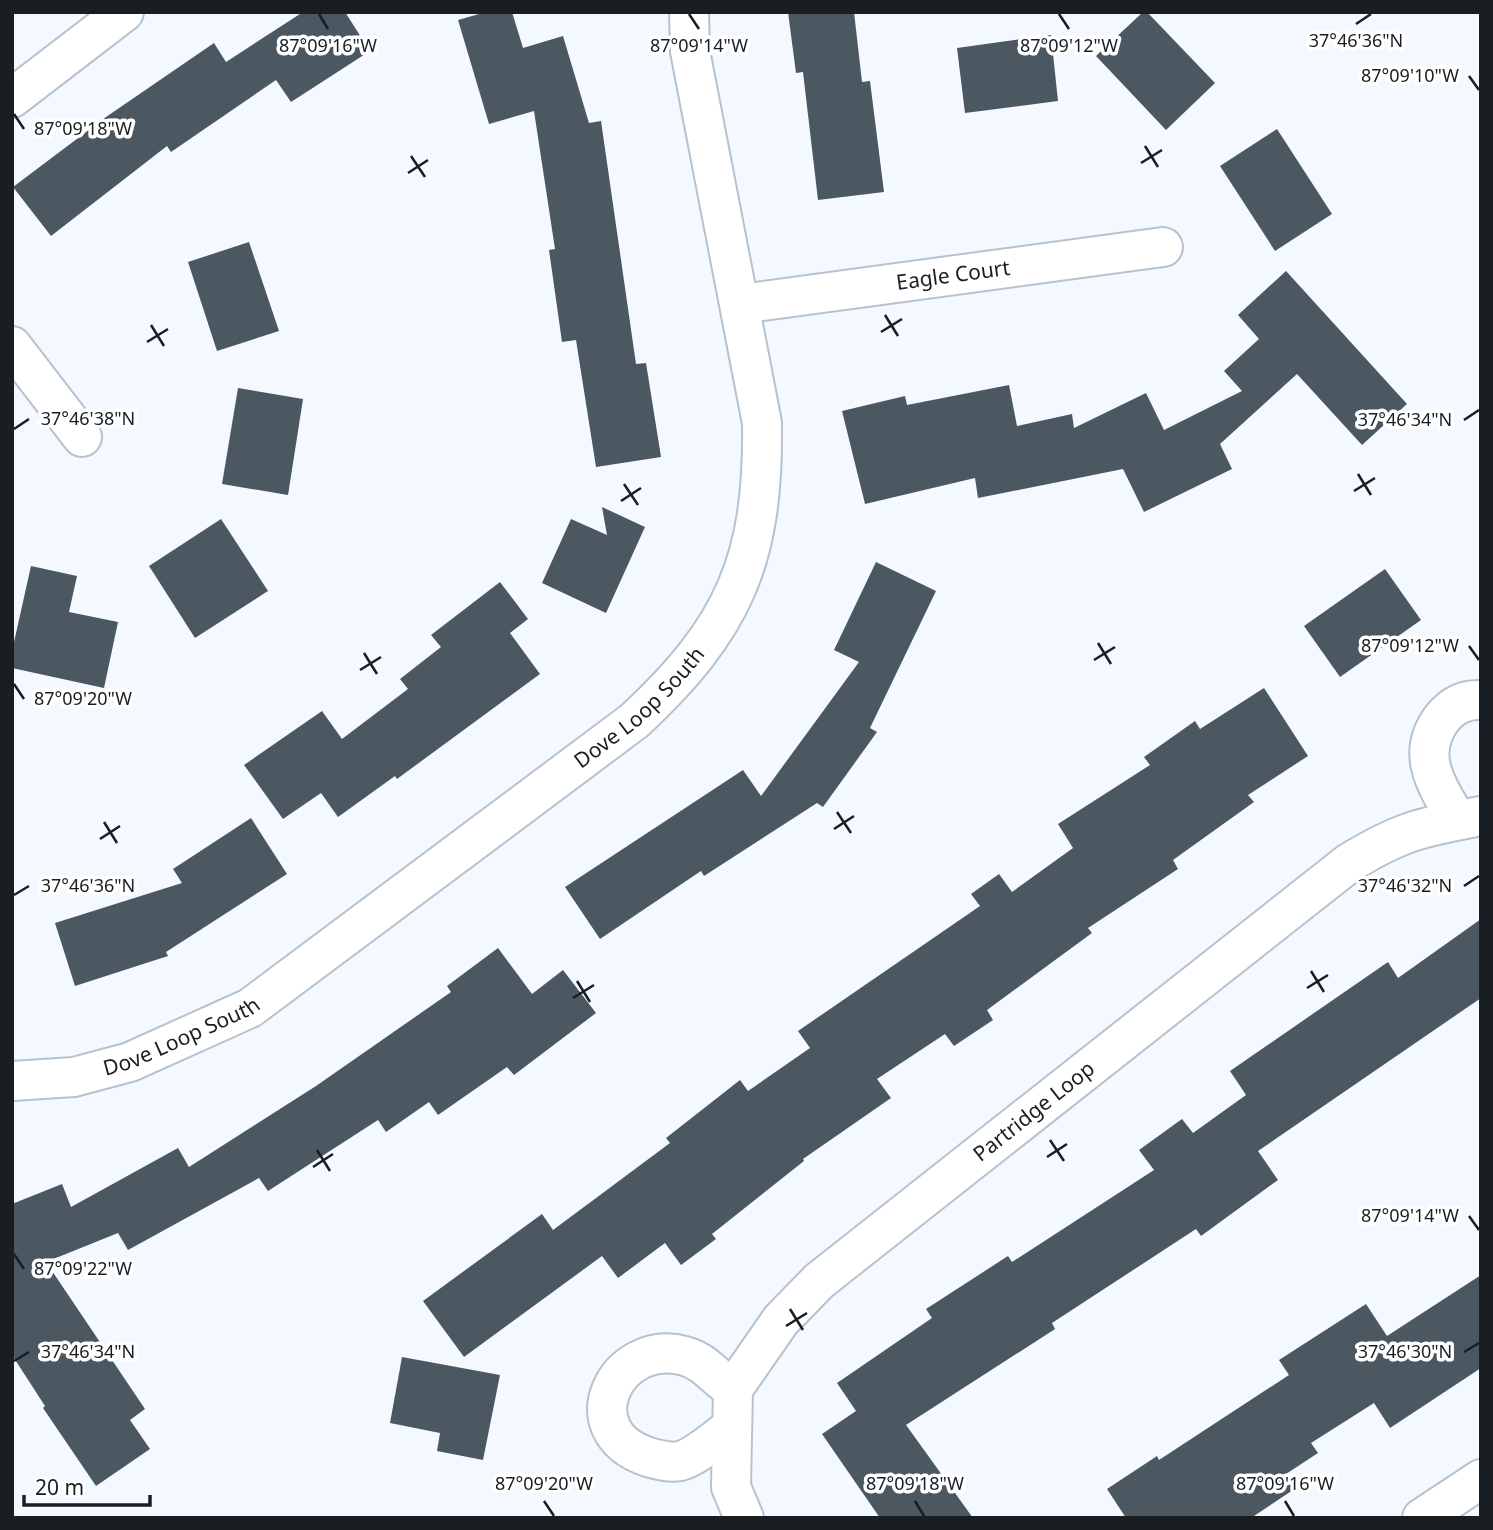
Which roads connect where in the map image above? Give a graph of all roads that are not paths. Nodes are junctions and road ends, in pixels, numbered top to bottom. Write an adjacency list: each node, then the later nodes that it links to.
1 (124, 12): 3 (street)
2 (689, 12): 5 (street, Dove Loop South)
3 (12, 98)
4 (1163, 247): 5 (street, Eagle Court)
5 (741, 304): 10 (street, Dove Loop South)
6 (12, 346): 7 (street)
7 (82, 437)
8 (1481, 700): 9 (street)
9 (1469, 818): 11 (street, Partridge Loop)
10 (12, 1081)
11 (733, 1389): 12 (street); 12 (street)
12 (730, 1429): 14 (street)
13 (1481, 1479): 15 (street)
14 (744, 1518)
15 (1422, 1518)

